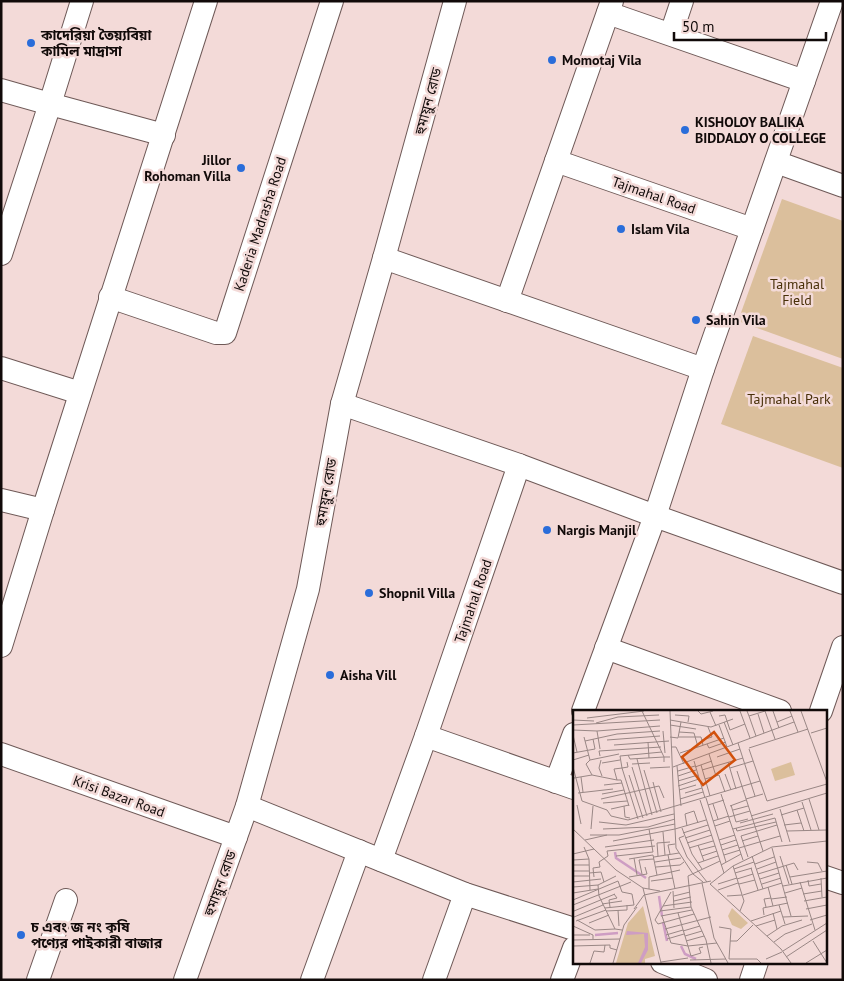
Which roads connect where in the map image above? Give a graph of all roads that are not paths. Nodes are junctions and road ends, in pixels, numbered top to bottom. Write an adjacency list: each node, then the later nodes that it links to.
1 (82, 1): 11 (street)
2 (206, 1): 12 (street)
3 (332, 1): 20 (street, Kaderia Madrasha Road)
4 (455, 1): 19 (street, হুমায়ুন রোড)
5 (682, 1): 8 (street)
6 (832, 1): 9 (street)
7 (610, 7): 8 (street); 13 (street)
8 (671, 34): 9 (street)
9 (804, 81): 14 (street)
10 (1, 90): 11 (street)
11 (50, 104): 12 (street); 16 (street)
12 (164, 134): 20 (street)
13 (556, 161): 17 (street, Tajmahal Road); 21 (street)
14 (776, 162): 15 (street); 17 (street)
15 (843, 186)
16 (7, 212): 18 (street)
17 (752, 229): 23 (street)
18 (1, 254)
19 (384, 258): 21 (street); 25 (street, হুমায়ুন রোড)
20 (110, 297): 24 (street)
21 (507, 301): 23 (street)
22 (1, 368): 24 (street)
23 (703, 369): 29 (street)
24 (80, 392): 28 (street)
25 (342, 404): 26 (street); 41 (street, হুমায়ুন রোড)
26 (520, 465): 29 (street); 37 (street, Tajmahal Road)
27 (1, 500): 28 (street)
28 (43, 510): 31 (street)
29 (655, 516): 30 (street); 33 (street)
30 (843, 583)
31 (1, 646)
32 (843, 647): 36 (street)
33 (606, 648): 34 (street); 35 (street)
34 (583, 710)
35 (777, 710)
36 (821, 710)
37 (426, 736): 40 (street); 44 (street, Tajmahal Road)
38 (573, 740): 40 (street)
39 (1, 754): 42 (street, Krisi Bazar Road)
40 (565, 785)
41 (247, 806): 42 (street, হুমায়ুন রোড); 43 (street)
42 (236, 837): 55 (street, হুমায়ুন রোড)
43 (359, 851): 44 (street); 56 (street)
44 (381, 860): 47 (street)
45 (826, 877): 46 (street)
46 (843, 883)
47 (465, 894): 49 (street); 57 (street)
48 (66, 900): 54 (street)
49 (573, 929)
50 (573, 951): 58 (street)
51 (665, 964): 53 (street)
52 (756, 964): 60 (street)
53 (682, 975): 59 (street)
54 (38, 980)
55 (185, 980)
56 (312, 980)
57 (434, 980)
58 (562, 980)
59 (706, 980)
60 (751, 980)

